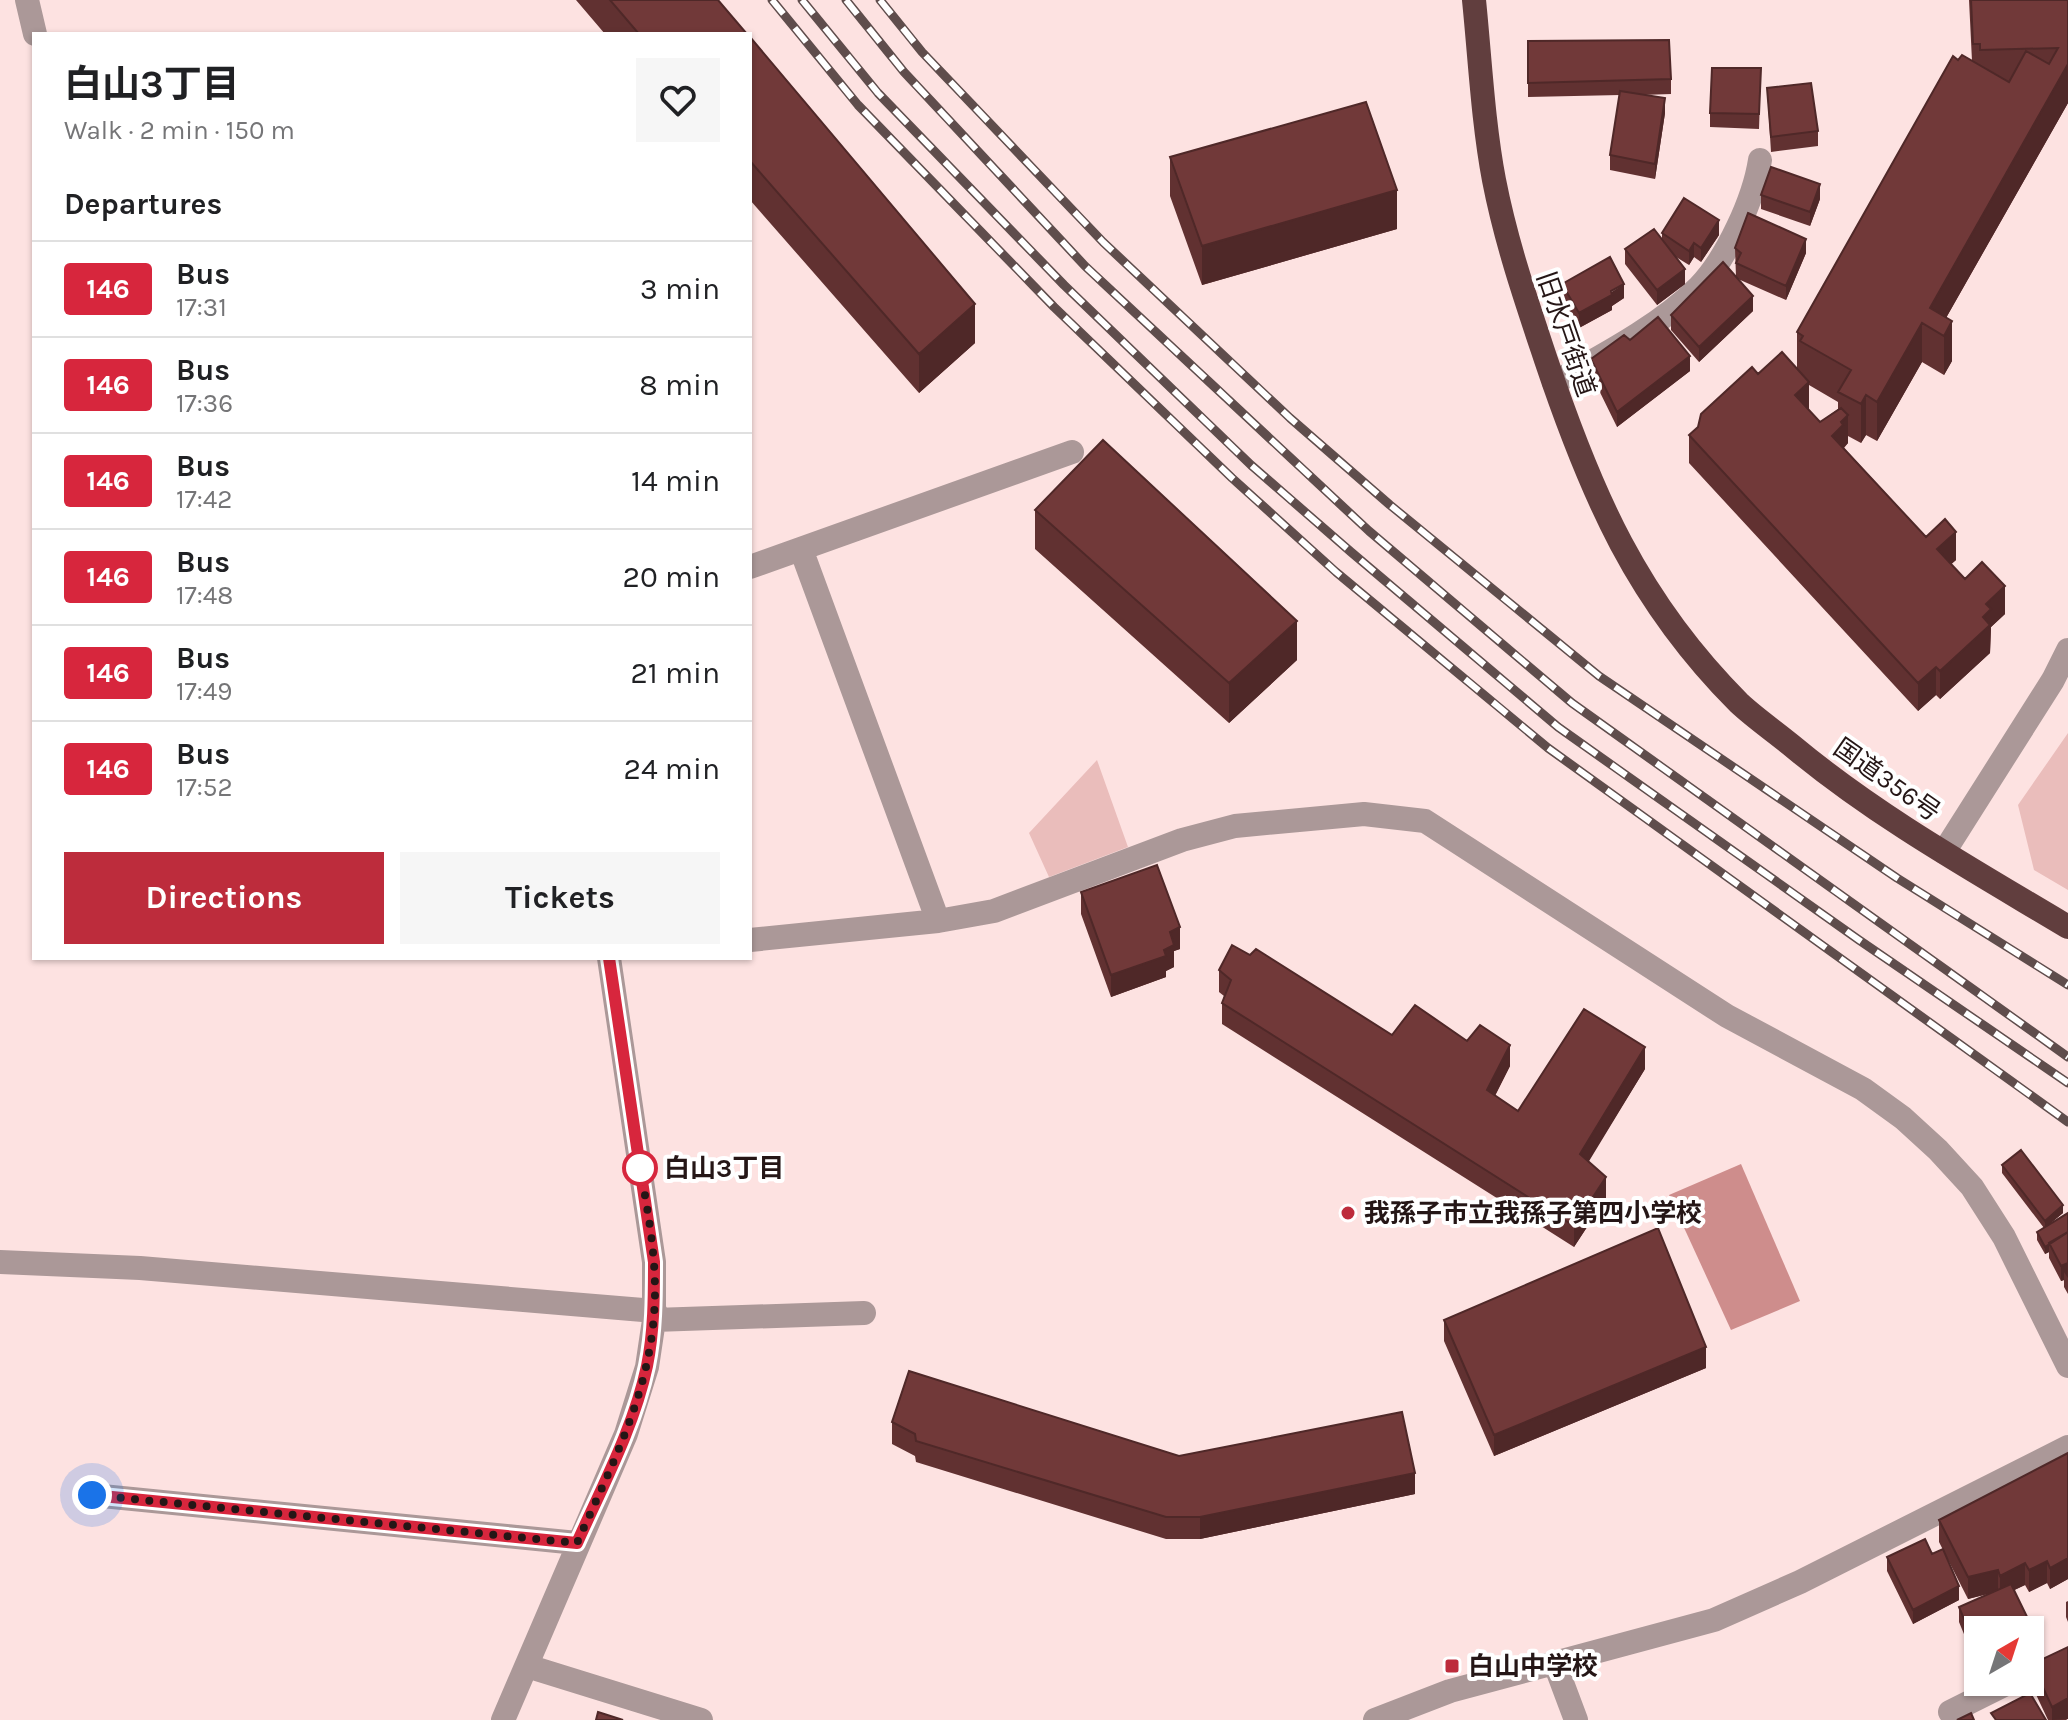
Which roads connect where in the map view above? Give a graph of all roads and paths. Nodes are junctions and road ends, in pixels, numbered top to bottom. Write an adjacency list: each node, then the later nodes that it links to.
1 (27, 0): 3 (street)
2 (1474, 0): 5 (highway, 旧水戸街道)
3 (35, 32)
4 (1760, 160): 5 (street)
5 (1554, 383): 10 (highway, 旧水戸街道)
6 (1072, 452): 7 (street)
7 (801, 549): 8 (street); 12 (street)
8 (752, 566)
9 (2068, 650): 11 (street)
10 (1694, 655): 11 (highway, 国道356号)
11 (1944, 852): 13 (highway, 国道356号)
12 (938, 921): 14 (street); 19 (street)
13 (2068, 927)
14 (752, 940)
15 (609, 960): 18 (street)
16 (0, 1262): 18 (street)
17 (864, 1313): 18 (street)
18 (654, 1316): 22 (street)
19 (2068, 1366)
20 (2068, 1447): 23 (street)
21 (92, 1495): 22 (street)
22 (577, 1543): 24 (street)
23 (1555, 1664): 25 (street); 32 (street)
24 (527, 1666): 28 (street); 29 (street)
25 (1450, 1691): 30 (street); 31 (street)
26 (1982, 1696): 27 (street)
27 (1950, 1712)
28 (503, 1720)
29 (701, 1720)
30 (1375, 1720)
31 (1432, 1720)
32 (1576, 1720)

